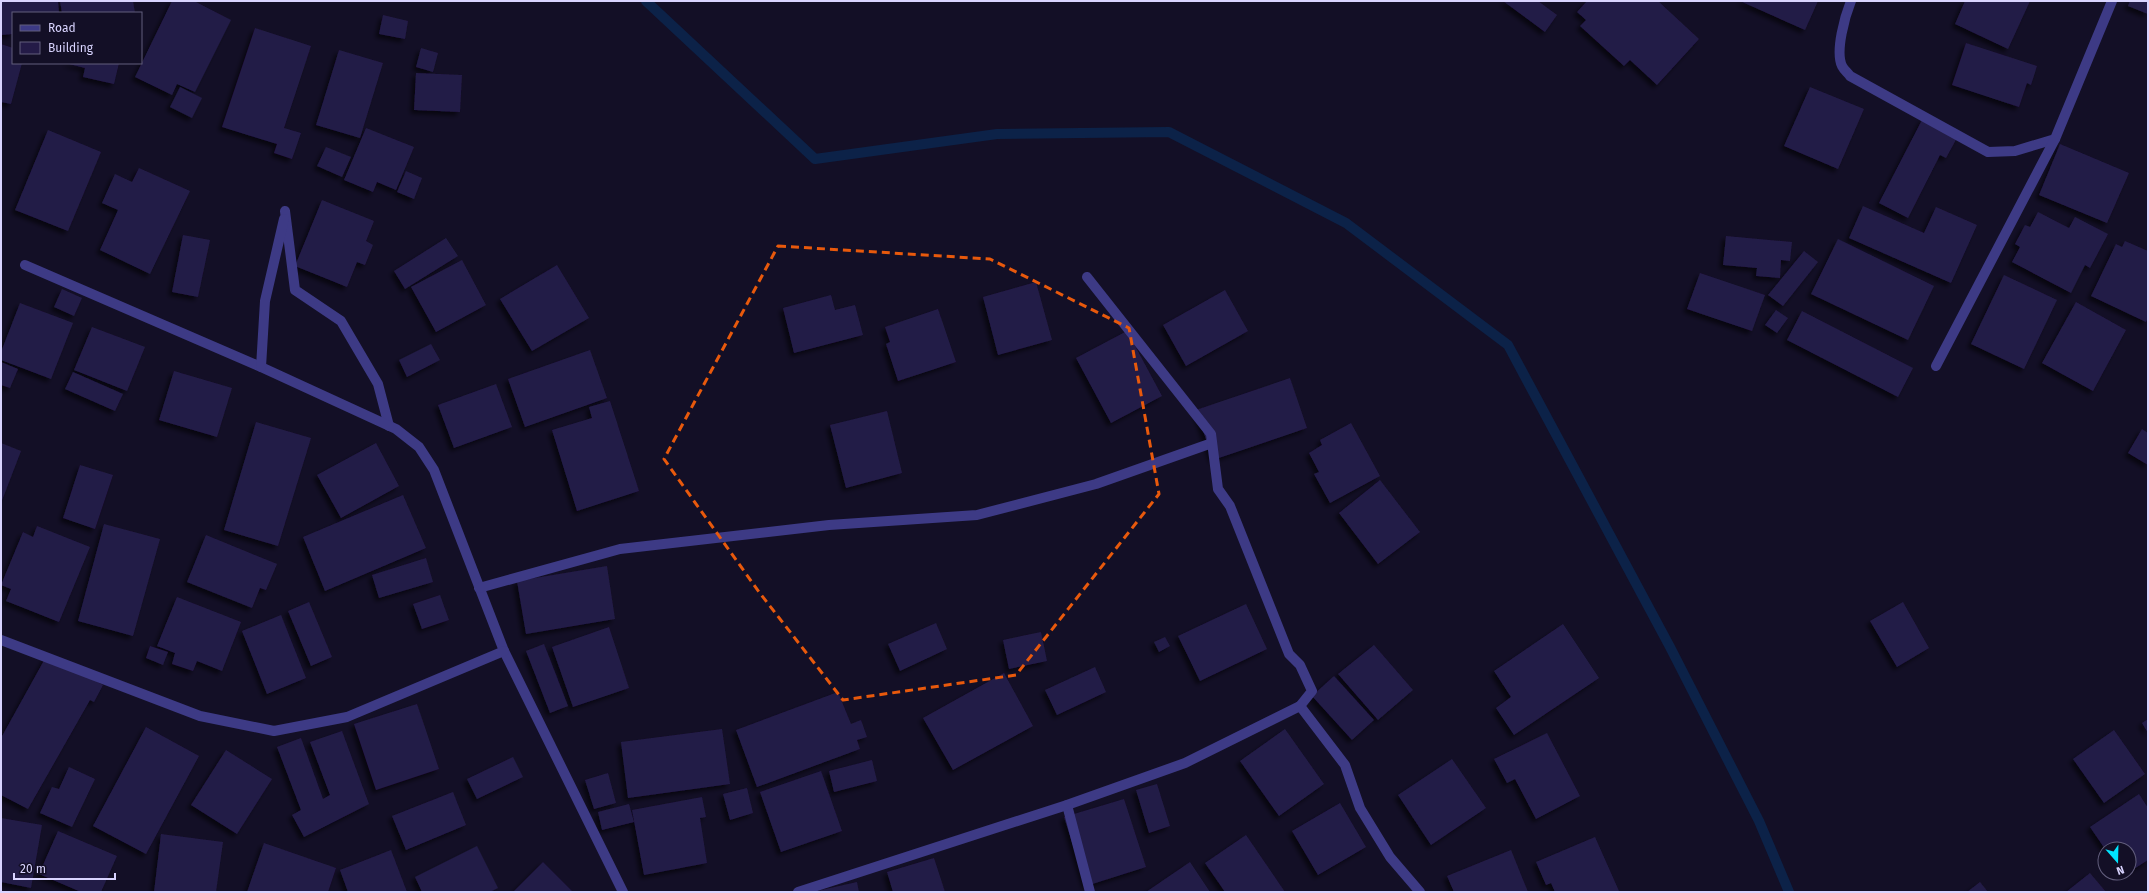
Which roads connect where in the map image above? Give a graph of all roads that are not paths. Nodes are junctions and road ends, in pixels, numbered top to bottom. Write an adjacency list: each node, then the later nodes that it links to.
1 (1851, 1): 3 (street)
2 (2112, 1): 3 (street)
3 (2055, 139): 6 (street)
4 (25, 265): 7 (street)
5 (1087, 277): 9 (street)
6 (1936, 366)
7 (261, 367): 8 (street); 8 (street)
8 (389, 426): 10 (street)
9 (1212, 443): 10 (street); 13 (street)
10 (479, 588): 12 (street)
11 (1, 640): 12 (street)
12 (504, 651): 15 (street)
13 (1300, 706): 14 (street); 18 (street)
14 (1067, 805): 16 (street); 17 (street)
15 (623, 892)
16 (798, 892)
17 (1090, 892)
18 (1420, 892)

